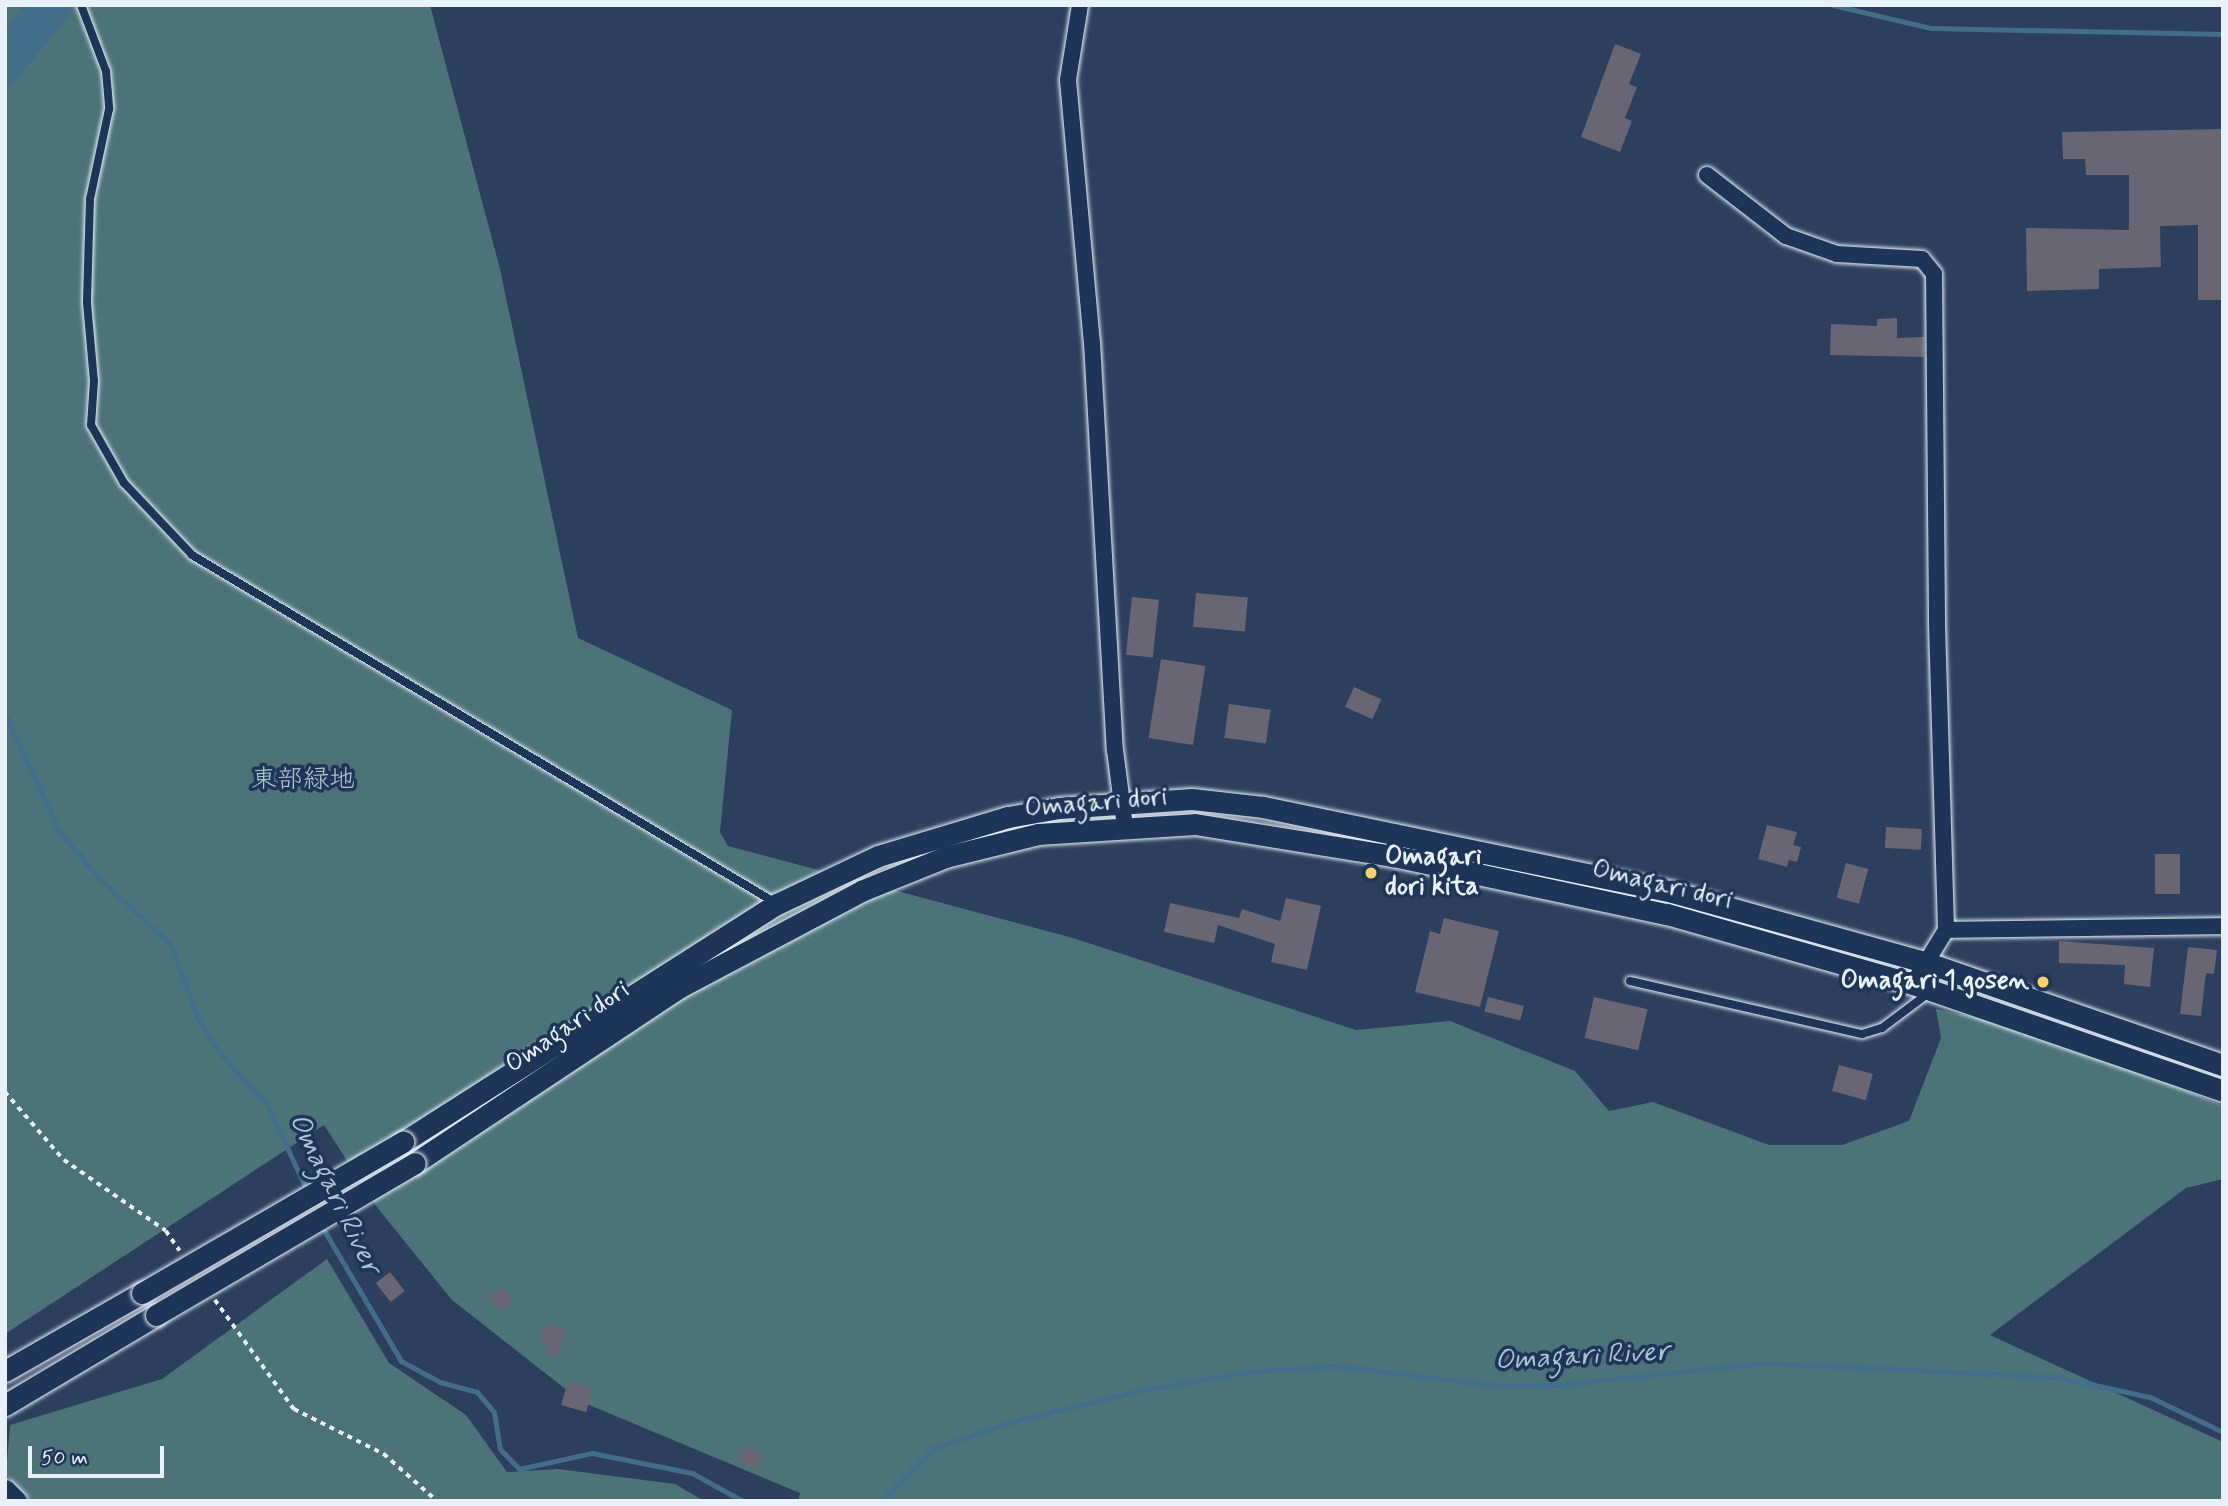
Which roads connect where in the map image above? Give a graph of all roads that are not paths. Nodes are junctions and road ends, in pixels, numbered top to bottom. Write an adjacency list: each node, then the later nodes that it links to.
1 (81, 5): 6 (lane)
2 (1080, 5): 4 (street)
3 (1707, 175): 8 (street)
4 (1120, 804): 5 (street); 6 (street, Omagari dori); 9 (street, Omagari dori)
5 (1125, 827): 11 (street, Omagari dori); 15 (street, Omagari dori, bridge)
6 (777, 904): 14 (street, Omagari dori, bridge)
7 (2223, 926): 8 (street)
8 (1946, 930): 9 (street)
9 (1925, 962): 11 (street); 12 (street, Omagari dori)
10 (1630, 981): 11 (lane)
11 (1923, 987): 13 (street, Omagari dori)
12 (2223, 1065)
13 (2223, 1091)
14 (5, 1371)
15 (5, 1405)
16 (5, 1490): 17 (street)
17 (16, 1501)

